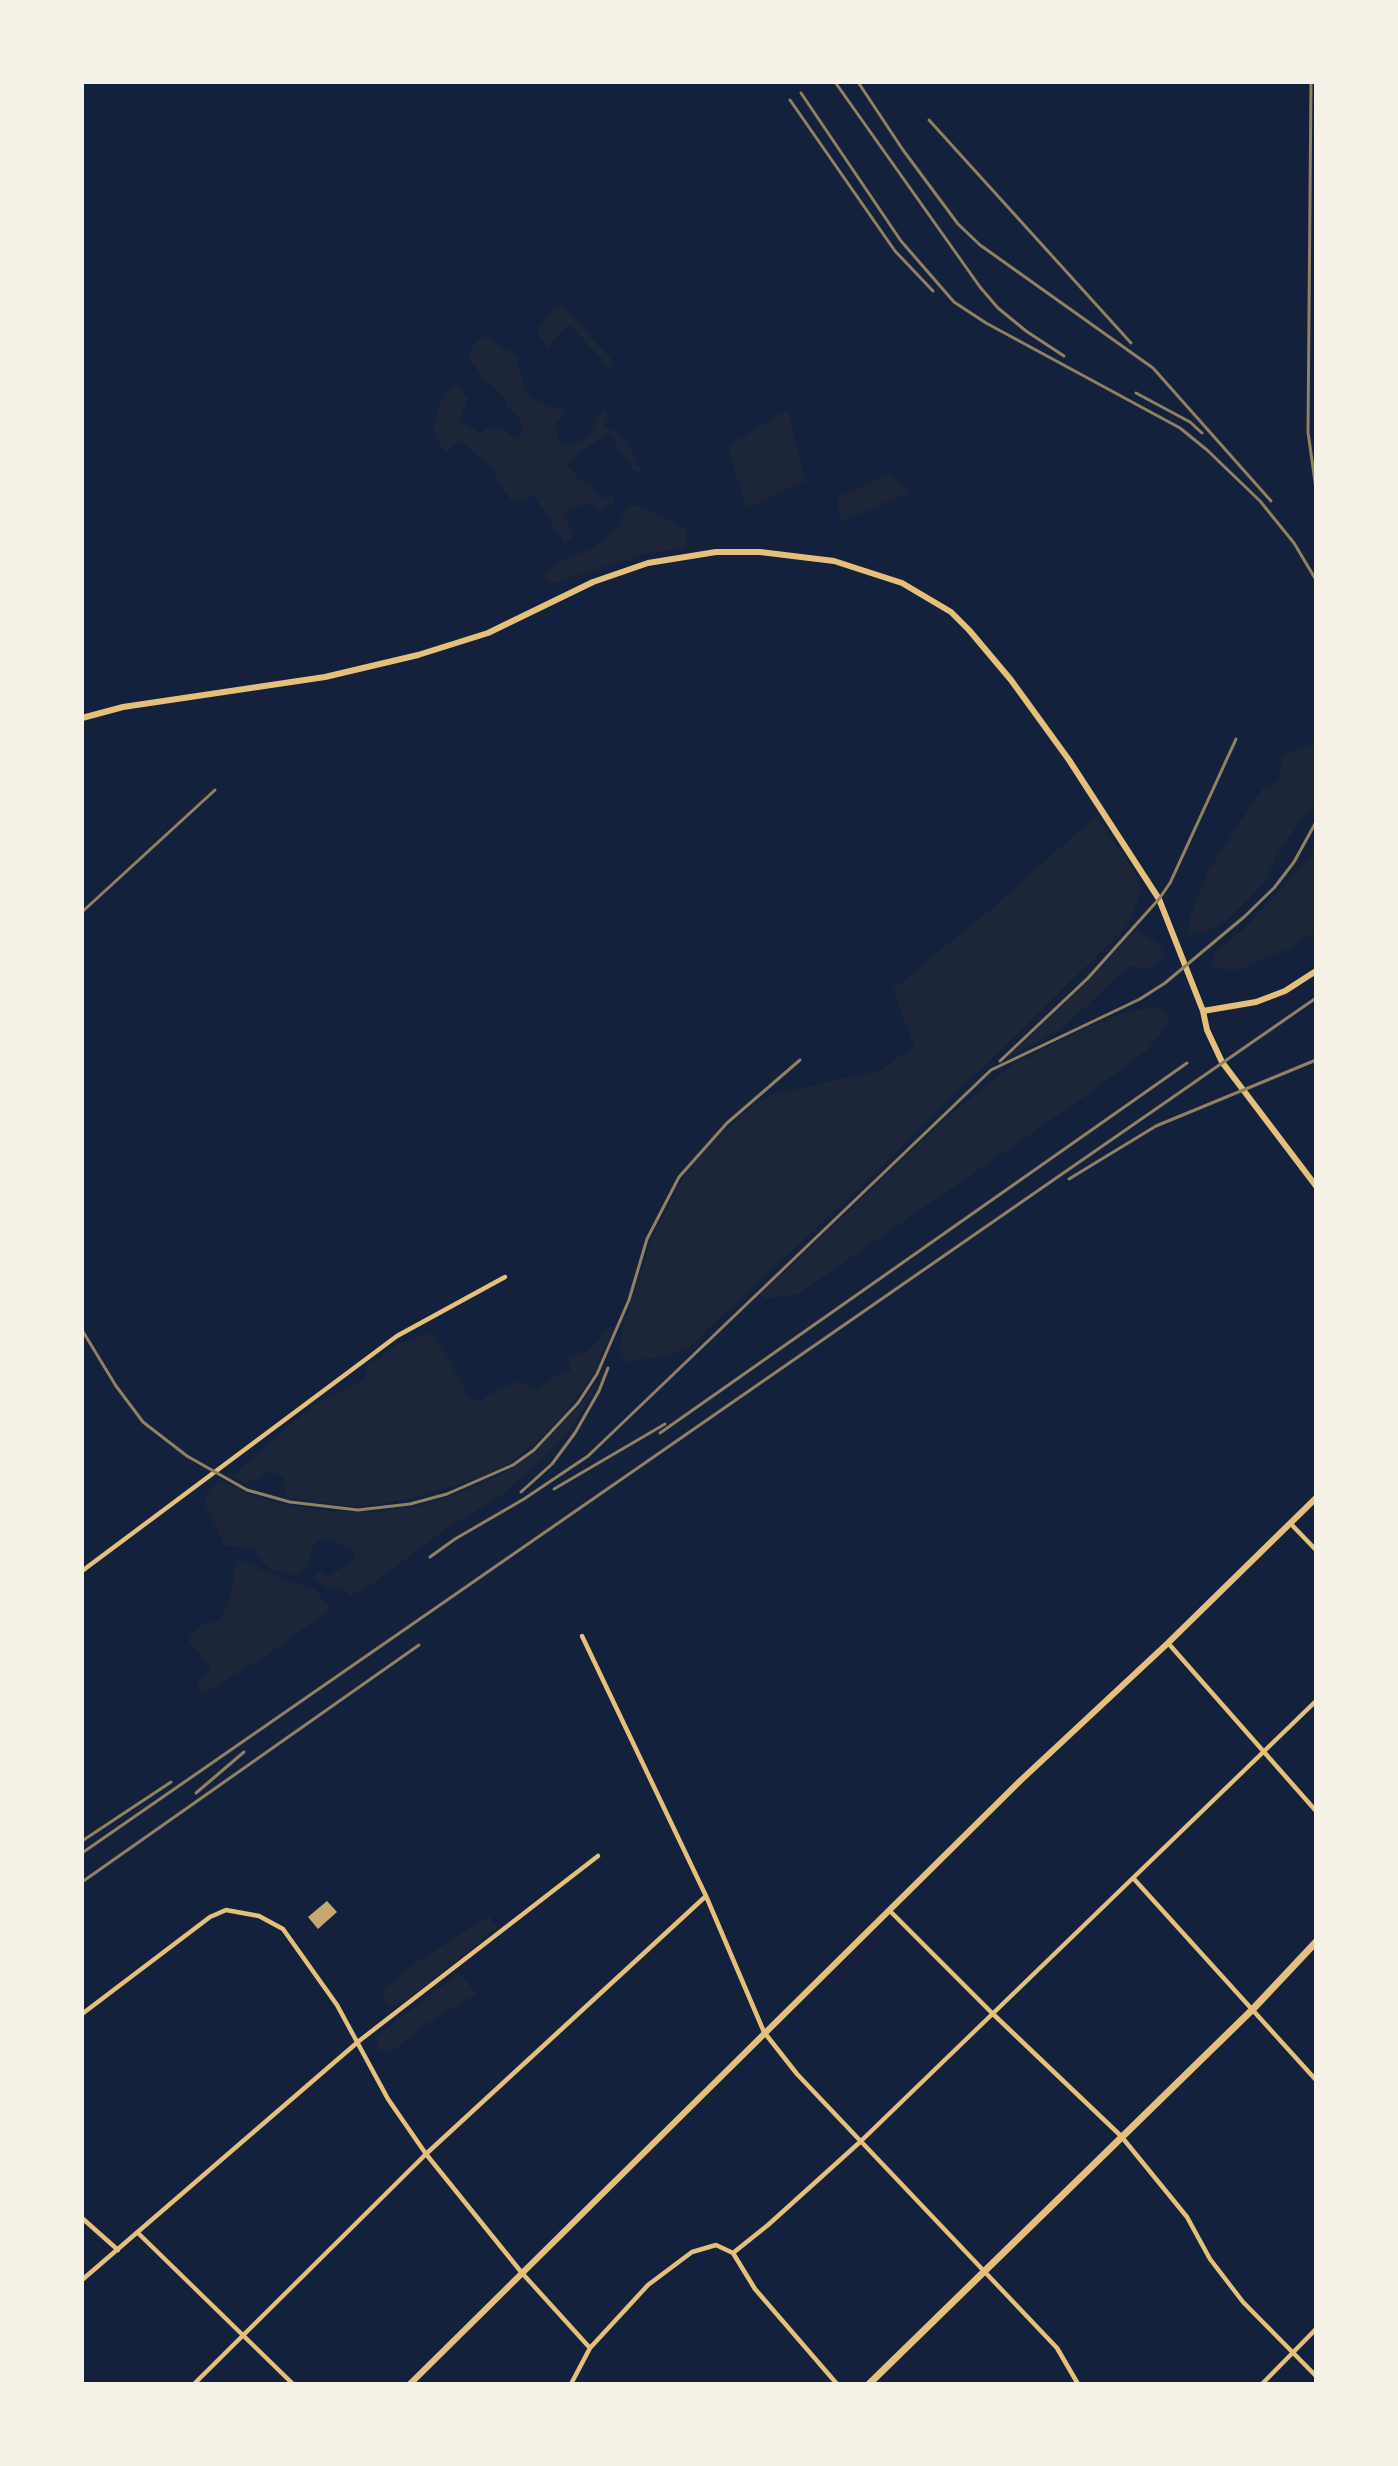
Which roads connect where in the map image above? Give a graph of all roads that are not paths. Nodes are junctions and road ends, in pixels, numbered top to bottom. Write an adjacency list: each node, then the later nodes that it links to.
1 (82, 718): 3 (street)
2 (1316, 970): 3 (street)
3 (1203, 1011): 4 (street)
4 (1316, 1186)
5 (505, 1277): 9 (street)
6 (1316, 1498): 7 (street)
7 (1290, 1523): 8 (street); 11 (street)
8 (1316, 1550)
9 (82, 1571)
10 (582, 1636): 17 (street)
11 (1168, 1643): 13 (street); 18 (street)
12 (1316, 1701): 13 (street)
13 (1263, 1752): 14 (street); 16 (street)
14 (1316, 1811)
15 (598, 1856): 24 (street)
16 (1134, 1878): 20 (street); 21 (street)
17 (706, 1896): 23 (street); 28 (street)
18 (889, 1910): 21 (street); 23 (street)
19 (1316, 1942): 20 (main road)
20 (1253, 2009): 25 (street); 26 (main road)
21 (992, 2013): 26 (street); 27 (street)
22 (82, 2014): 24 (street)
23 (764, 2032): 27 (street); 34 (street)
24 (359, 2041): 28 (street); 30 (street)
25 (1316, 2080)
26 (1121, 2136): 33 (main road); 39 (street)
27 (860, 2142): 32 (street); 33 (street)
28 (426, 2154): 34 (street); 37 (street)
29 (82, 2218): 31 (street)
30 (138, 2233): 31 (street); 37 (street)
31 (118, 2250): 35 (street)
32 (733, 2253): 38 (street); 45 (street)
33 (985, 2270): 46 (main road); 47 (street)
34 (522, 2272): 38 (street); 43 (street)
35 (82, 2280)
36 (1316, 2329): 39 (street)
37 (243, 2335): 41 (street); 42 (street)
38 (590, 2348): 44 (street)
39 (1292, 2353): 40 (street); 48 (street)
40 (1316, 2376)
41 (194, 2384)
42 (293, 2384)
43 (410, 2384)
44 (571, 2384)
45 (837, 2384)
46 (869, 2384)
47 (1078, 2384)
48 (1262, 2384)

